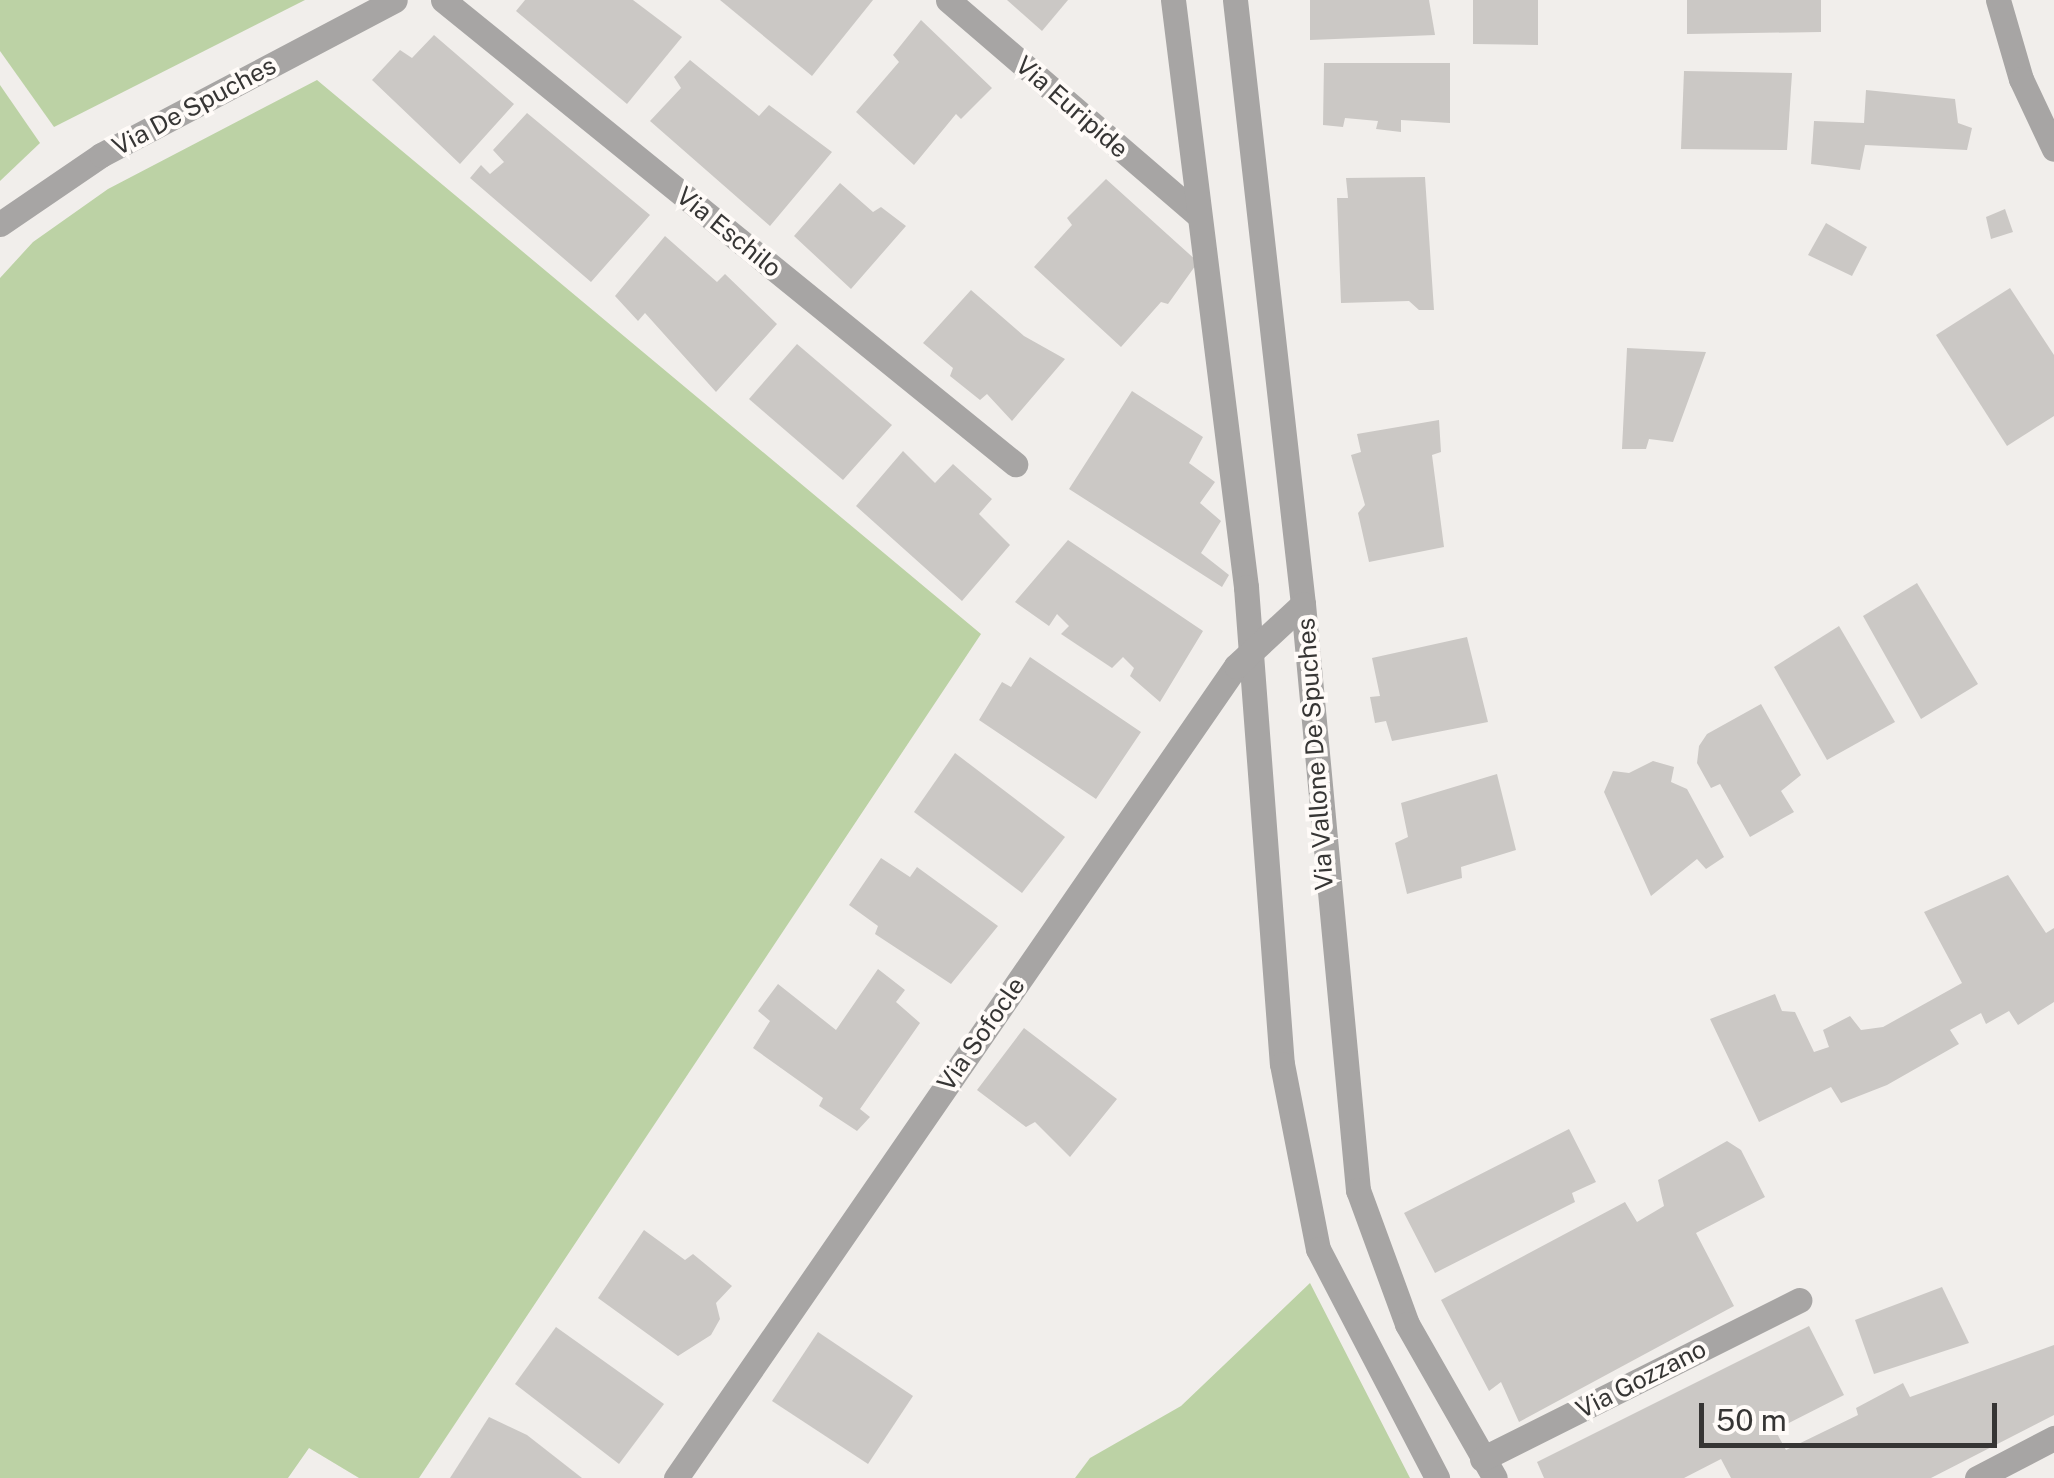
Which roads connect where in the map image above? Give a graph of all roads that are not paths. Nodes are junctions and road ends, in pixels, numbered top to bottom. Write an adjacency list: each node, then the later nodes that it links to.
1 (395, 0): 9 (street, Via De Spuches)
2 (443, 0): 10 (street, Via Eschilo)
3 (948, 0): 8 (street, Via Euripide)
4 (1173, 0): 8 (street)
5 (1235, 0): 11 (street, Via Vallone De Spuches)
6 (1998, 0): 7 (street)
7 (2054, 150)
8 (1197, 214): 12 (street)
9 (0, 224)
10 (1016, 464)
11 (1303, 604): 12 (street, Via Sofocle); 15 (street, Via Vallone De Spuches)
12 (1252, 650): 16 (street, Via Sofocle); 17 (street)
13 (1799, 1300): 15 (street, Via Gozzano)
14 (2054, 1438): 18 (street)
15 (1488, 1468)
16 (676, 1478)
17 (1438, 1478)
18 (1976, 1478)

